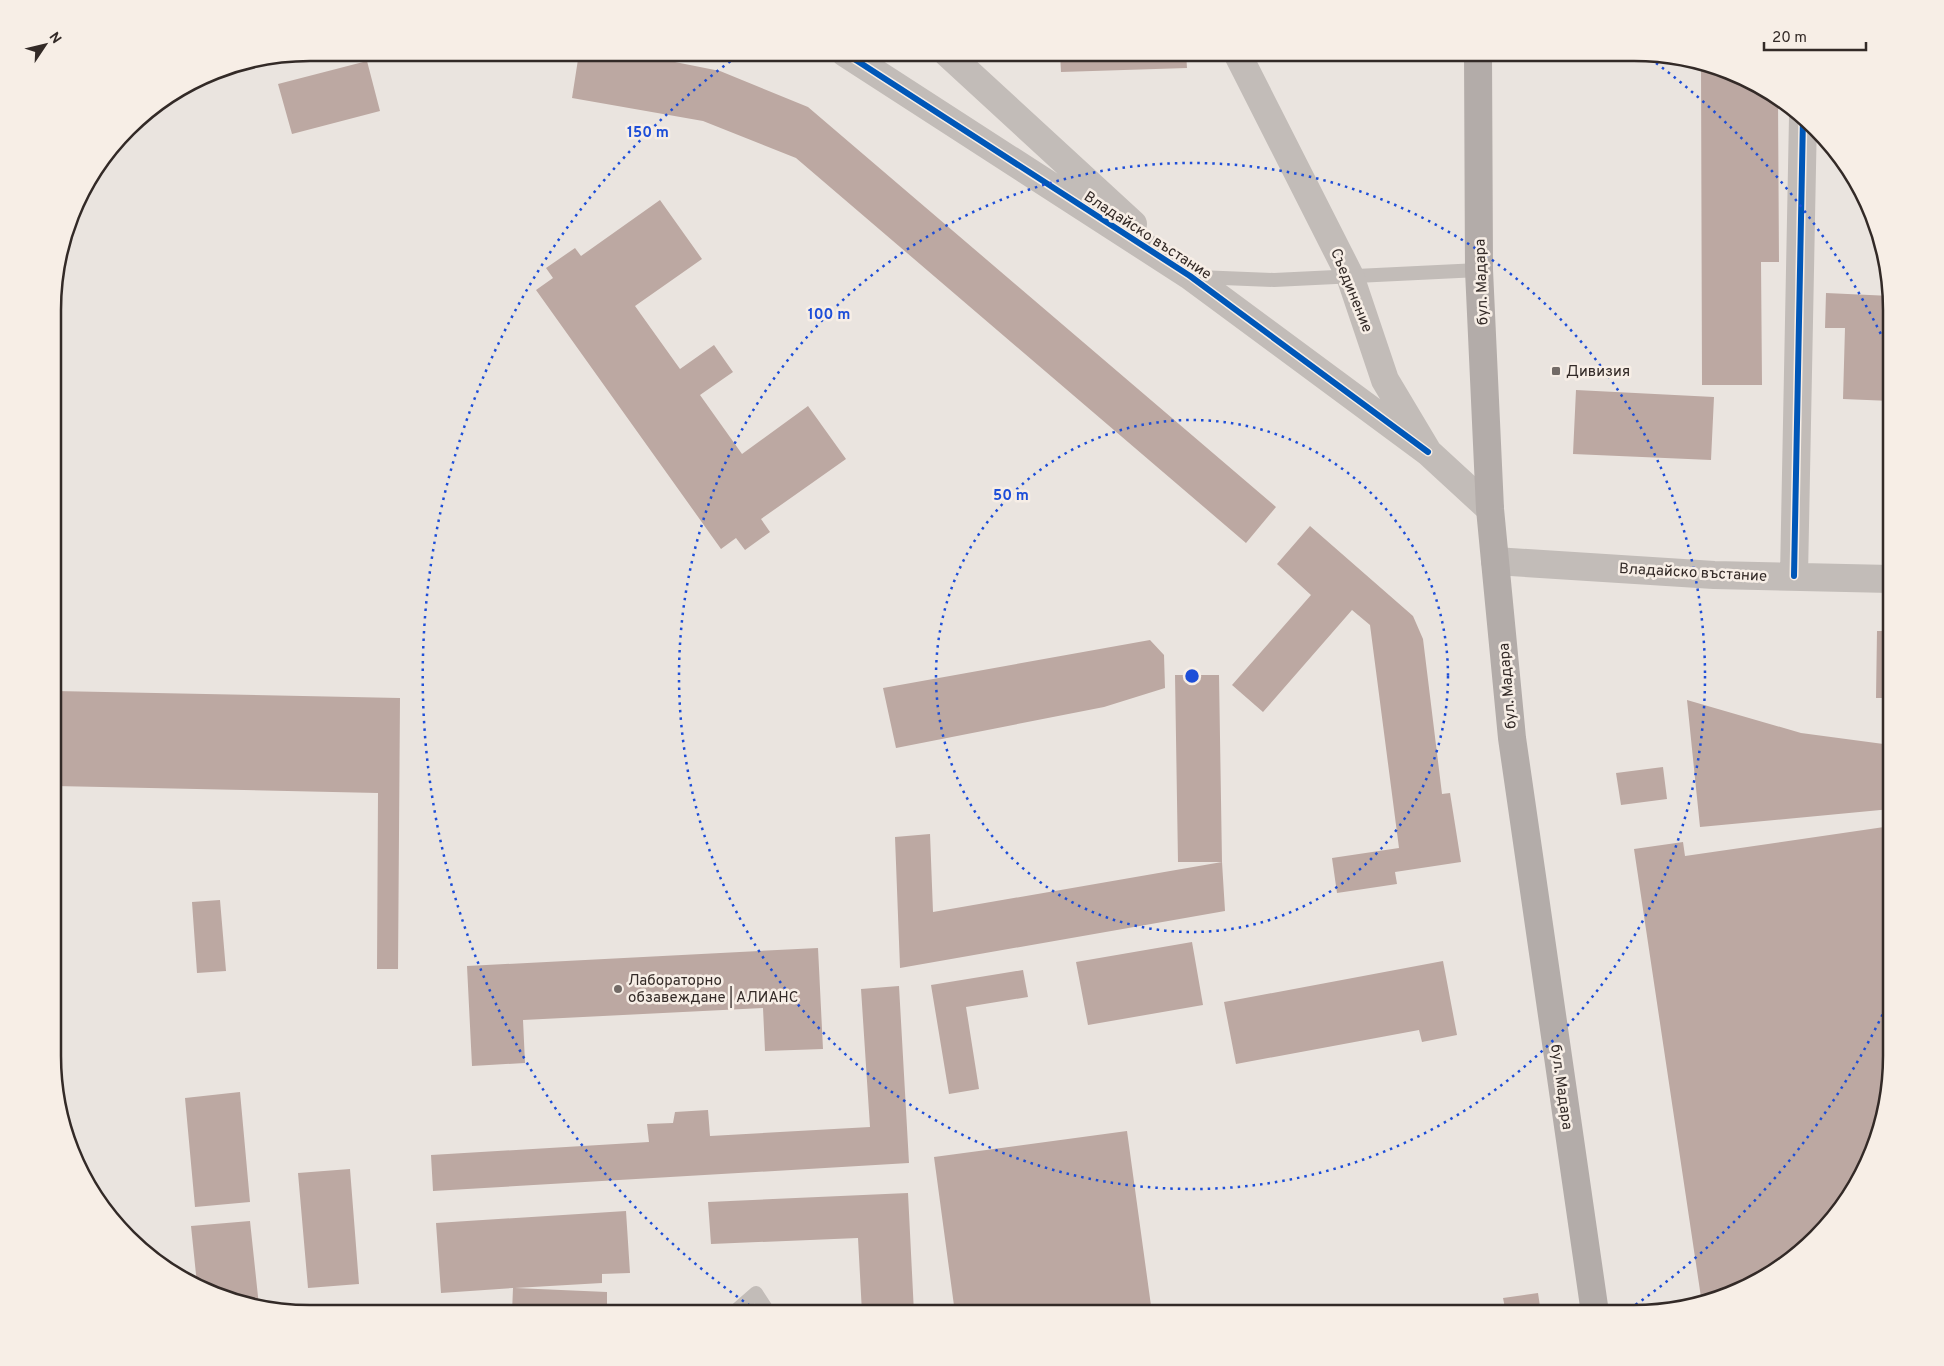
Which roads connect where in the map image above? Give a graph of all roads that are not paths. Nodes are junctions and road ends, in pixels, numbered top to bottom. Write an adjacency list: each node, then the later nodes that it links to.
1 (857, 61): 7 (street, Владайско въстание)
2 (956, 61): 7 (street, Владайско въстание)
3 (1241, 61): 8 (street, Съединение)
4 (1478, 61): 6 (main road, бул. Мадара)
5 (1803, 127): 12 (street)
6 (1479, 270): 8 (lane); 10 (main road, бул. Мадара)
7 (1190, 276): 8 (lane); 9 (street, Владайско въстание)
8 (1350, 276): 9 (street, Съединение)
9 (1428, 452): 10 (street, Съединение)
10 (1490, 509): 11 (main road, бул. Мадара)
11 (1495, 561): 12 (street, Владайско въстание); 16 (main road, бул. Мадара)
12 (1794, 576): 13 (street, Владайско въстание)
13 (1883, 579)
14 (742, 1305): 15 (lane)
15 (764, 1305)
16 (1594, 1305)

